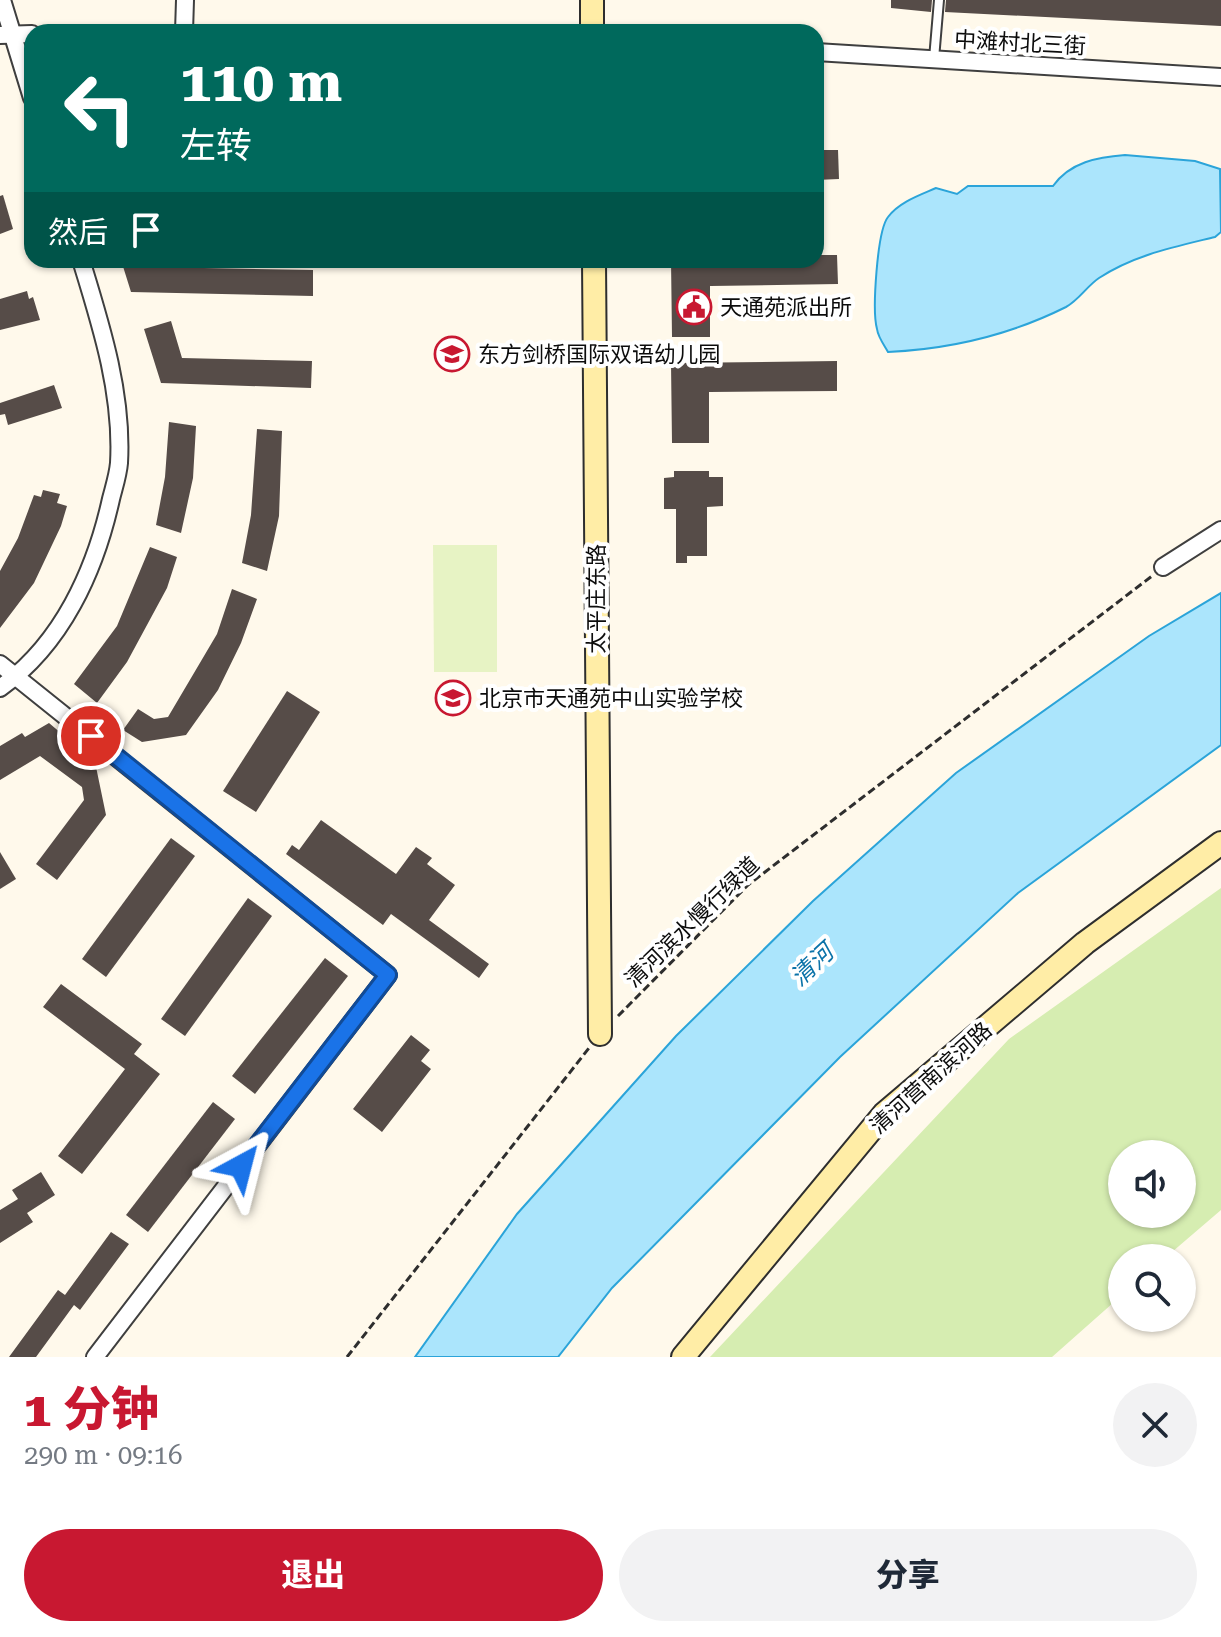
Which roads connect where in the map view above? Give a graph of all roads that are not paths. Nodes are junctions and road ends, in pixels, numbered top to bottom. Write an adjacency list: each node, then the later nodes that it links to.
1 (2, 0): 7 (street)
2 (185, 0): 5 (street)
3 (592, 0): 6 (street)
4 (939, 0): 9 (lane)
5 (184, 24)
6 (592, 24)
7 (6, 34): 11 (street)
8 (824, 53): 9 (street, 中滩村北三街)
9 (934, 60): 10 (street, 中滩村北三街)
10 (1221, 77)
11 (24, 78)
12 (83, 268): 17 (street)
13 (594, 268): 20 (street, 太平庄东路)
14 (1221, 530): 15 (street)
15 (1163, 567)
16 (0, 664): 17 (street)
17 (17, 676): 18 (street); 21 (street)
18 (0, 688)
19 (1221, 843): 22 (street, 清河营南滨河路)
20 (600, 1034)
21 (95, 1357)
22 (683, 1357)

